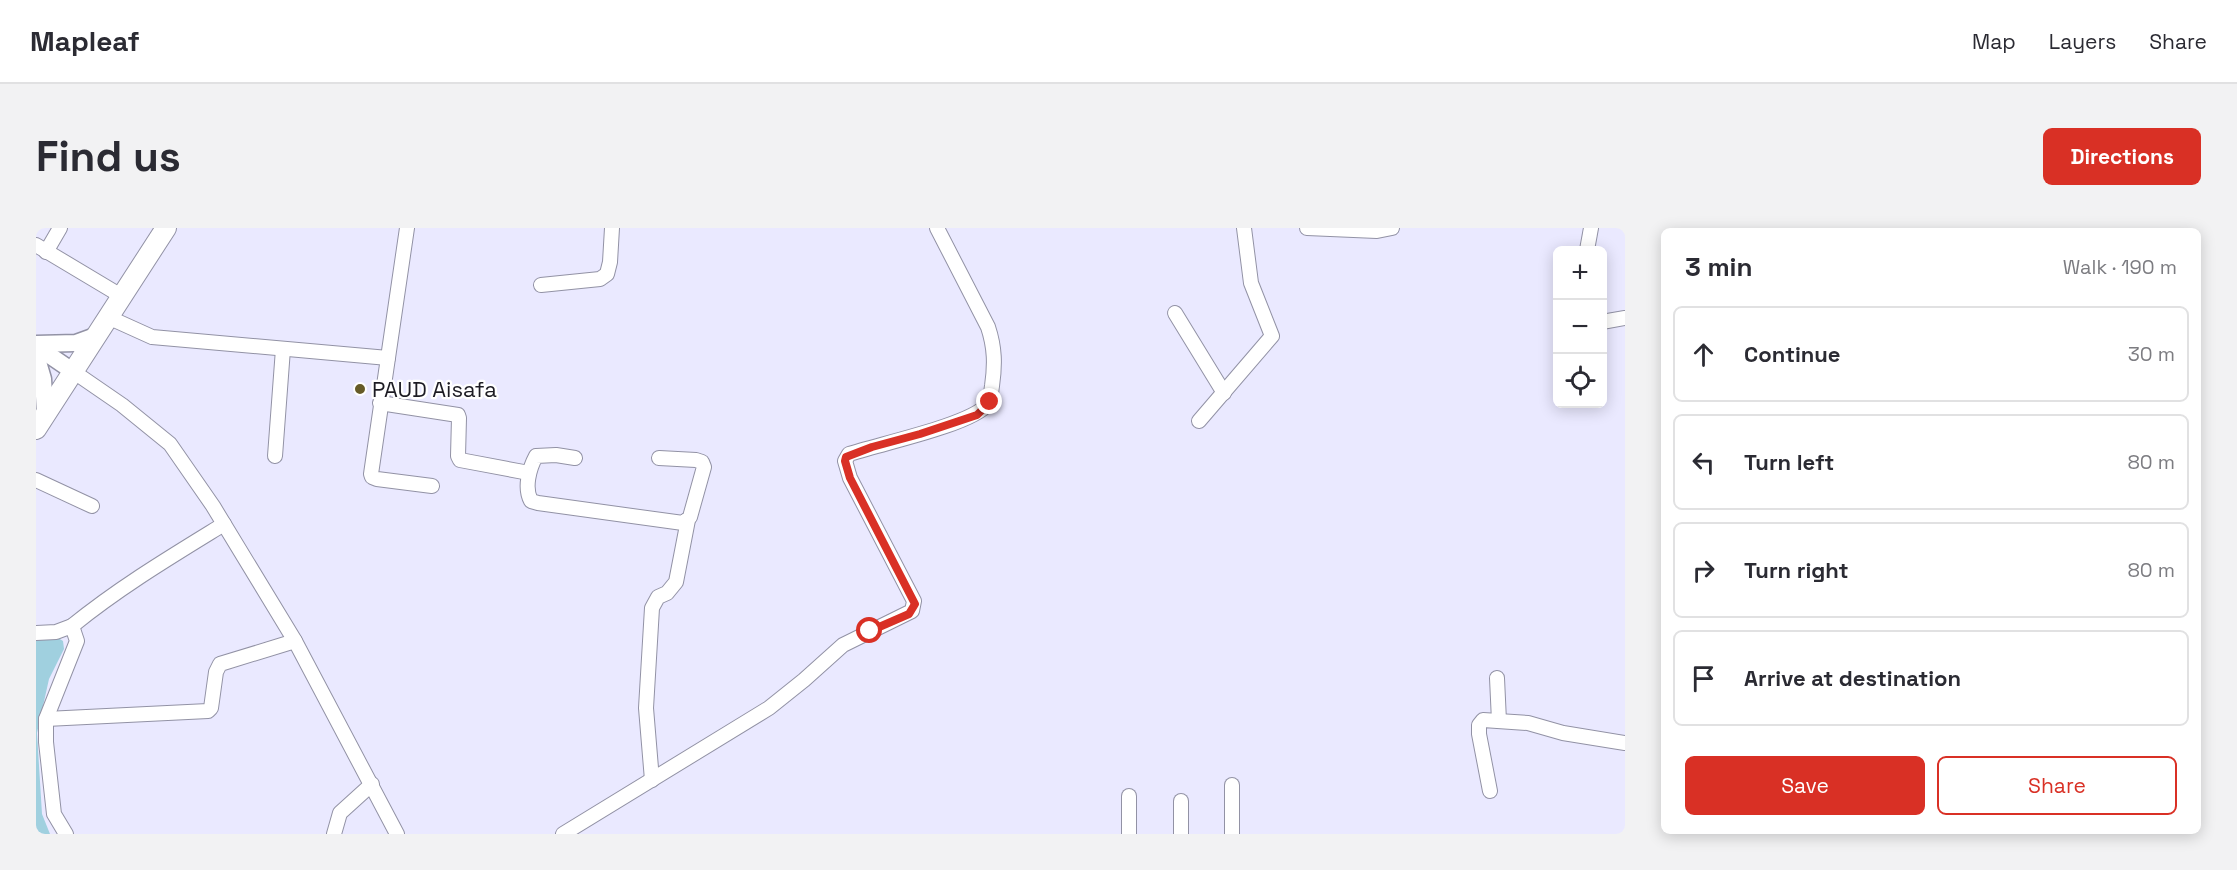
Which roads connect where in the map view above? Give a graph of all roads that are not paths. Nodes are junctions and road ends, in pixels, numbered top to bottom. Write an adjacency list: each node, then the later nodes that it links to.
1 (60, 228): 11 (street)
2 (166, 228): 13 (highway)
3 (407, 228): 22 (street)
4 (612, 228): 12 (street)
5 (937, 228): 44 (street)
6 (1244, 228): 24 (street)
7 (1307, 228): 8 (street)
8 (1392, 228)
9 (1591, 228): 10 (street)
10 (1588, 246)
11 (41, 248): 13 (street)
12 (541, 285)
13 (123, 297): 15 (highway)
14 (1175, 313): 24 (street)
15 (110, 318): 18 (highway); 20 (street)
16 (1625, 318): 17 (street)
17 (1607, 321)
18 (98, 335): 19 (main road); 23 (highway)
19 (36, 345): 23 (main road)
20 (283, 349): 22 (street); 28 (street)
21 (36, 355): 26 (main road)
22 (388, 358): 25 (street)
23 (74, 372): 26 (highway); 36 (street)
24 (1224, 393): 27 (street)
25 (380, 403): 31 (street); 33 (street)
26 (40, 421)
27 (1199, 421)
28 (275, 456)
29 (575, 458): 31 (street)
30 (659, 458): 35 (street)
31 (529, 473): 35 (street)
32 (36, 480): 34 (street)
33 (432, 486)
34 (92, 506)
35 (688, 520): 44 (street)
36 (224, 524): 37 (street); 39 (street)
37 (72, 626): 38 (street); 41 (street)
38 (36, 633)
39 (295, 641): 41 (street); 45 (street)
40 (1497, 678): 42 (street)
41 (46, 718): 50 (street)
42 (1499, 721): 43 (street); 47 (street)
43 (1625, 743)
44 (652, 780): 53 (street)
45 (372, 784): 51 (street); 52 (street)
46 (1232, 785): 56 (street)
47 (1490, 791)
48 (1129, 796): 54 (street)
49 (1181, 801): 55 (street)
50 (66, 834)
51 (334, 834)
52 (397, 834)
53 (563, 834)
54 (1129, 834)
55 (1181, 834)
56 (1232, 834)

